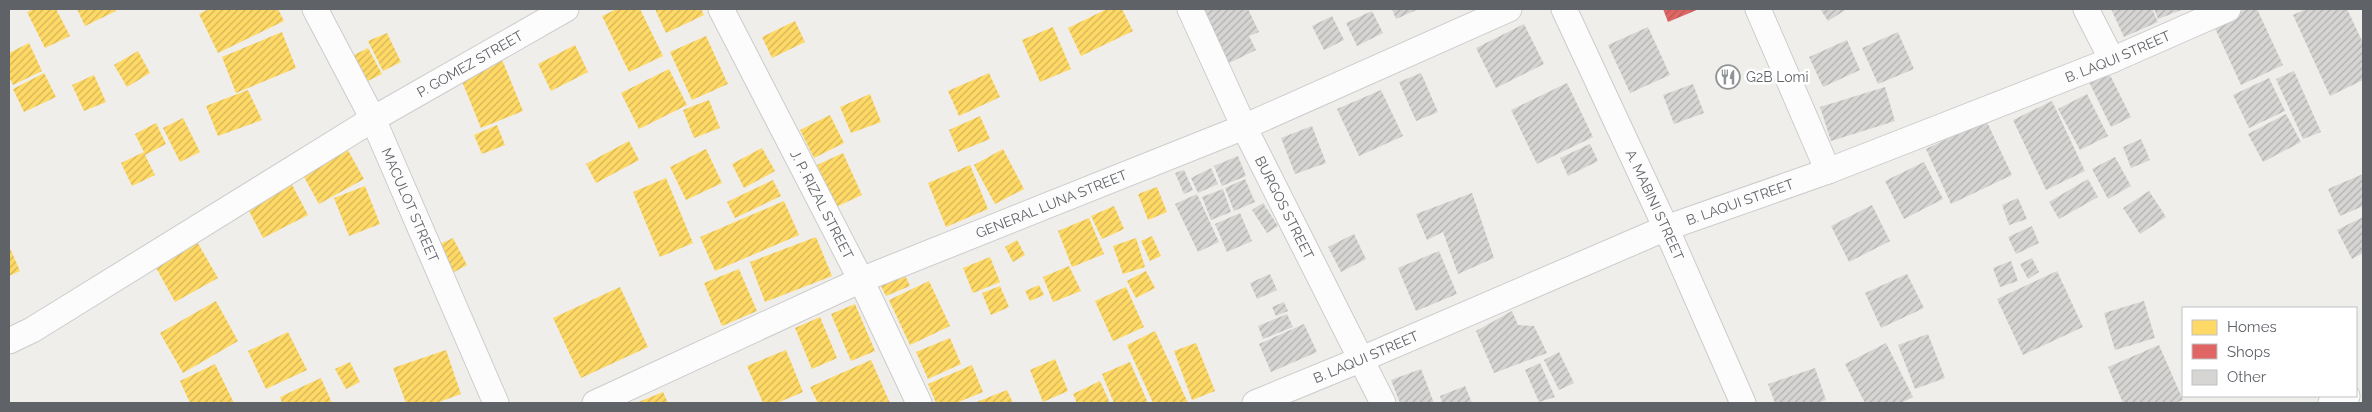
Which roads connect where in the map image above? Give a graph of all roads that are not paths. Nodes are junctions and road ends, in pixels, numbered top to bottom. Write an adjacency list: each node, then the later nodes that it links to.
1 (315, 9): 11 (street, MACULOT STREET)
2 (566, 9): 11 (street, P. GOMEZ STREET)
3 (721, 9): 15 (street, J. P. RIZAL STREET)
4 (1190, 9): 12 (street, BURGOS STREET)
5 (1510, 9): 12 (street, GENERAL LUNA STREET)
6 (1564, 9): 14 (street, A. MABINI STREET)
7 (1758, 9): 13 (street)
8 (2086, 9): 10 (street)
9 (2228, 9): 10 (street, B. LAQUI STREET)
10 (2112, 60): 13 (street, B. LAQUI STREET)
11 (373, 119): 16 (street, P. GOMEZ STREET); 19 (street, MACULOT STREET)
12 (1244, 127): 15 (street, GENERAL LUNA STREET); 17 (street, BURGOS STREET)
13 (1828, 170): 14 (street, B. LAQUI STREET)
14 (1666, 228): 17 (street, B. LAQUI STREET); 24 (street, A. MABINI STREET)
15 (861, 280): 20 (street, GENERAL LUNA STREET); 21 (street, J. P. RIZAL STREET)
16 (9, 341)
17 (1362, 359): 22 (street, B. LAQUI STREET); 23 (street, BURGOS STREET)
18 (2345, 397): 25 (street)
19 (496, 403)
20 (595, 403)
21 (919, 403)
22 (1255, 403)
23 (1383, 403)
24 (1743, 403)
25 (2331, 403)

